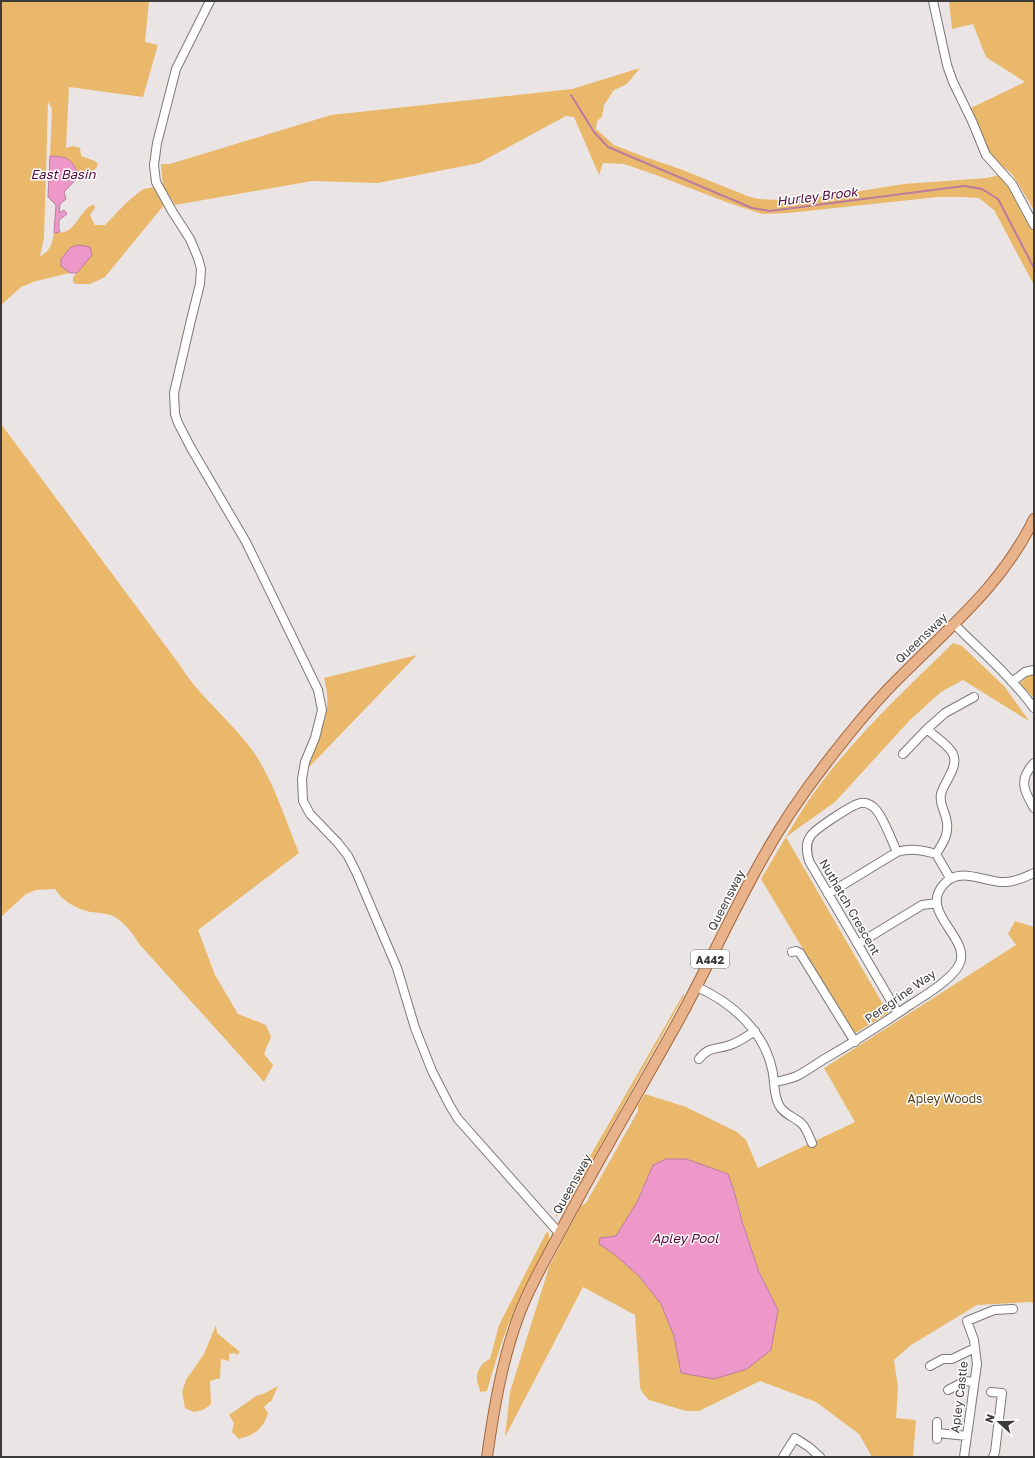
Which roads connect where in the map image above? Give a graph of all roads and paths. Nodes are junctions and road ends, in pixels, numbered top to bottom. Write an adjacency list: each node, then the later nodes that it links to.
1 (210, 1): 29 (street)
2 (933, 1): 3 (street)
3 (1034, 225)
4 (1034, 519): 5 (main road, Queensway / A442)
5 (954, 624): 7 (street); 22 (main road, Queensway / A442)
6 (1034, 670): 7 (street)
7 (1012, 682): 9 (street)
8 (974, 696): 10 (street)
9 (1034, 708)
10 (927, 729): 11 (street); 15 (street)
11 (903, 754)
12 (1034, 763): 13 (street)
13 (1034, 808)
14 (897, 852): 15 (street); 18 (street); 18 (street, Nuthatch Crescent)
15 (936, 854): 17 (street)
16 (1034, 873): 17 (street)
17 (950, 878): 19 (street)
18 (828, 894): 20 (street, Nuthatch Crescent)
19 (937, 904): 20 (street); 23 (street, Peregrine Way)
20 (858, 944): 23 (street, Nuthatch Crescent)
21 (792, 952): 25 (street)
22 (696, 987): 24 (street); 29 (main road, Queensway / A442)
23 (898, 1013): 25 (street, Peregrine Way)
24 (755, 1031): 26 (street); 27 (street)
25 (854, 1042): 27 (street, Peregrine Way)
26 (699, 1059)
27 (774, 1082): 28 (street)
28 (812, 1143)
29 (560, 1234): 38 (main road, Queensway / A442)
30 (1013, 1308): 31 (street, Apley Castle)
31 (975, 1348): 32 (street); 33 (street, Apley Castle)
32 (930, 1366)
33 (974, 1382): 34 (street); 37 (street, Apley Castle)
34 (948, 1390)
35 (991, 1392): 42 (street)
36 (937, 1422): 37 (street)
37 (967, 1436): 41 (street, Apley Castle)
38 (486, 1457)
39 (783, 1457): 40 (street)
40 (820, 1457)
41 (964, 1457)
42 (993, 1457)

